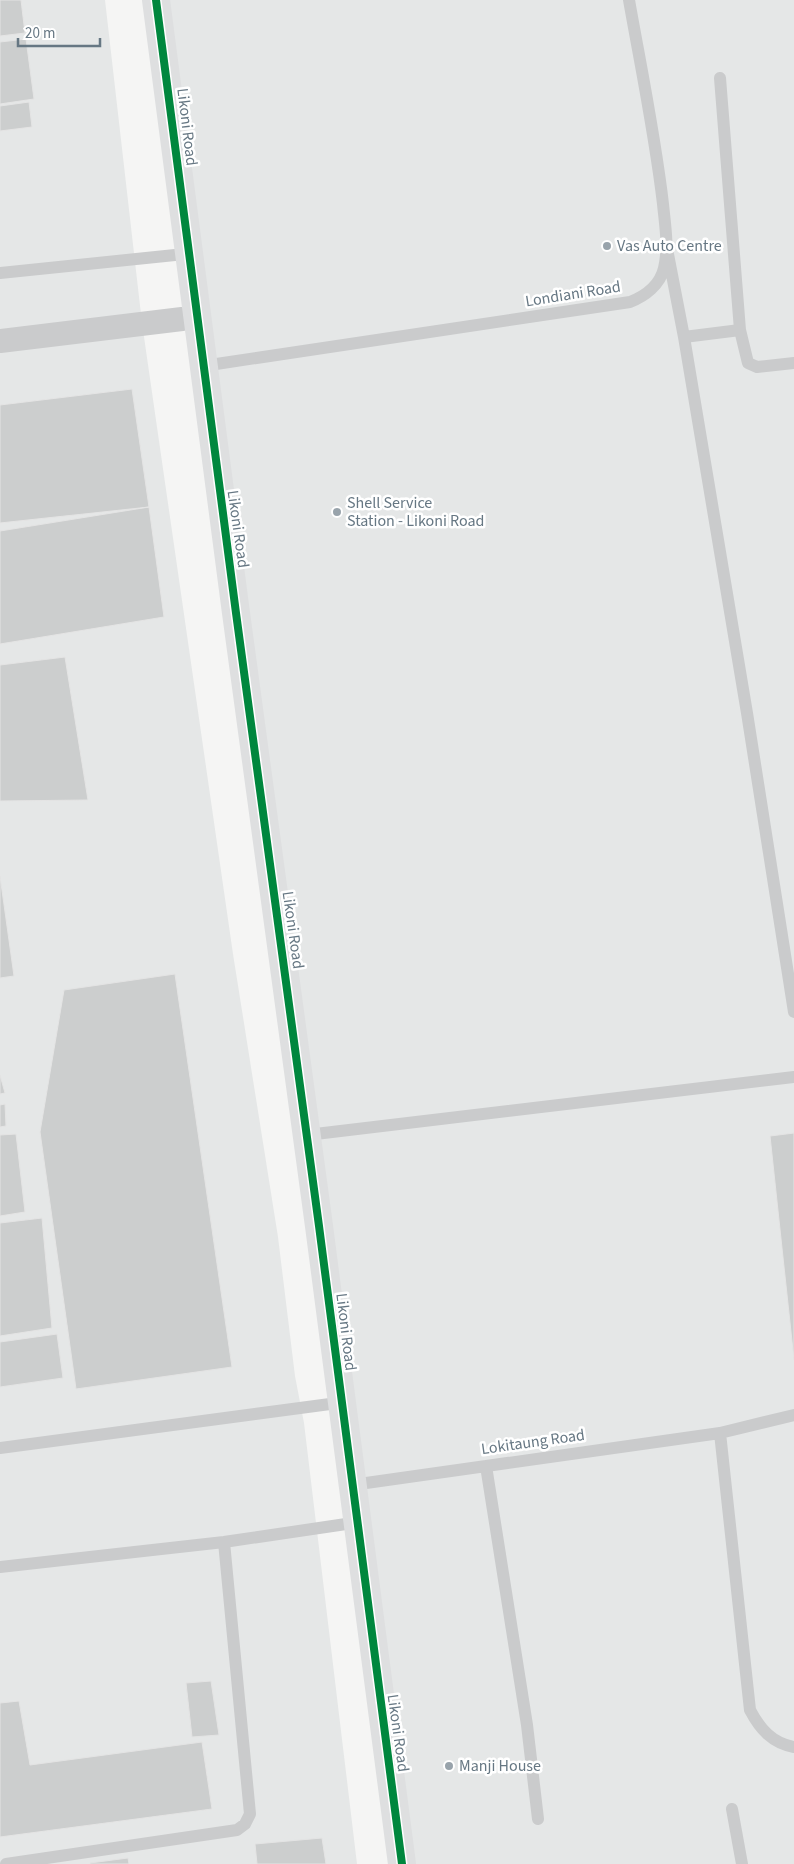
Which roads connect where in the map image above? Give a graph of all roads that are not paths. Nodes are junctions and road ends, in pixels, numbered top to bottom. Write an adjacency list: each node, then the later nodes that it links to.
1 (145, 0): 6 (street, Likoni Road)
2 (156, 0): 13 (street, Likoni Road)
3 (628, 0): 5 (lane, Londiani Road)
4 (720, 78): 9 (lane)
5 (667, 249): 10 (lane); 13 (lane, Londiani Road)
6 (175, 255): 7 (lane); 8 (street, Likoni Road)
7 (0, 273)
8 (182, 319): 11 (street); 14 (street, Likoni Road)
9 (740, 330): 10 (lane); 12 (lane)
10 (684, 337): 15 (lane)
11 (0, 341)
12 (794, 363)
13 (204, 366): 14 (street, Likoni Road)
14 (208, 457): 17 (street, Likoni Road)
15 (794, 1012)
16 (794, 1077): 17 (lane)
17 (300, 1136): 18 (street, Likoni Road); 23 (street, Likoni Road)
18 (330, 1404): 21 (lane); 24 (street, Likoni Road)
19 (794, 1415): 20 (lane, Lokitaung Road)
20 (720, 1433): 22 (lane, Lokitaung Road); 27 (lane)
21 (0, 1448)
22 (486, 1466): 23 (lane, Lokitaung Road); 29 (lane)
23 (352, 1485): 32 (street, Likoni Road)
24 (346, 1524): 25 (lane); 31 (street, Likoni Road)
25 (224, 1542): 26 (lane); 30 (lane)
26 (0, 1567)
27 (794, 1747)
28 (732, 1809): 33 (lane)
29 (538, 1819)
30 (6, 1864)
31 (389, 1864)
32 (402, 1864)
33 (742, 1864)

